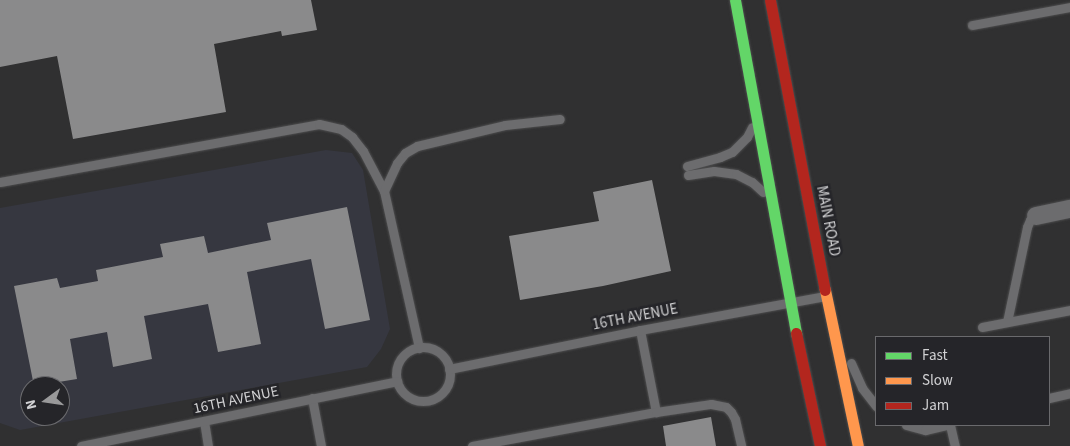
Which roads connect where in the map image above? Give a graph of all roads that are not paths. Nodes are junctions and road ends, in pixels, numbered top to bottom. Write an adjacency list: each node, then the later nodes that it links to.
1 (735, 0): 5 (main road)
2 (770, 0): 12 (main road, MAIN ROAD)
3 (1070, 7): 4 (lane)
4 (972, 25)
5 (755, 113): 9 (main road); 9 (lane)
6 (560, 118): 8 (lane)
7 (0, 182): 8 (lane)
8 (384, 190): 18 (lane)
9 (773, 204): 13 (main road)
10 (1070, 209): 11 (street)
11 (1036, 216): 15 (lane)
12 (826, 296): 13 (lane, 16TH AVENUE); 24 (lane); 36 (main road, MAIN ROAD)
13 (789, 302): 17 (lane, 16TH AVENUE); 35 (main road)
14 (1070, 310): 15 (lane)
15 (1007, 322): 16 (lane)
16 (982, 327)
17 (640, 330): 19 (lane, 16TH AVENUE); 25 (lane)
18 (419, 348): 19 (lane); 20 (lane)
19 (450, 369): 20 (lane)
20 (397, 381): 22 (lane, 16TH AVENUE)
21 (1070, 393): 23 (lane)
22 (312, 398): 26 (lane, 16TH AVENUE); 32 (lane)
23 (1050, 398)
24 (875, 405)
25 (656, 412): 33 (lane); 34 (lane)
26 (204, 421): 30 (lane, 16TH AVENUE); 31 (lane)
27 (910, 426): 28 (lane)
28 (944, 426)
29 (949, 426): 37 (lane)
30 (81, 446)
31 (208, 446)
32 (321, 446)
33 (472, 446)
34 (741, 446)
35 (820, 446)
36 (858, 446)
37 (955, 446)

